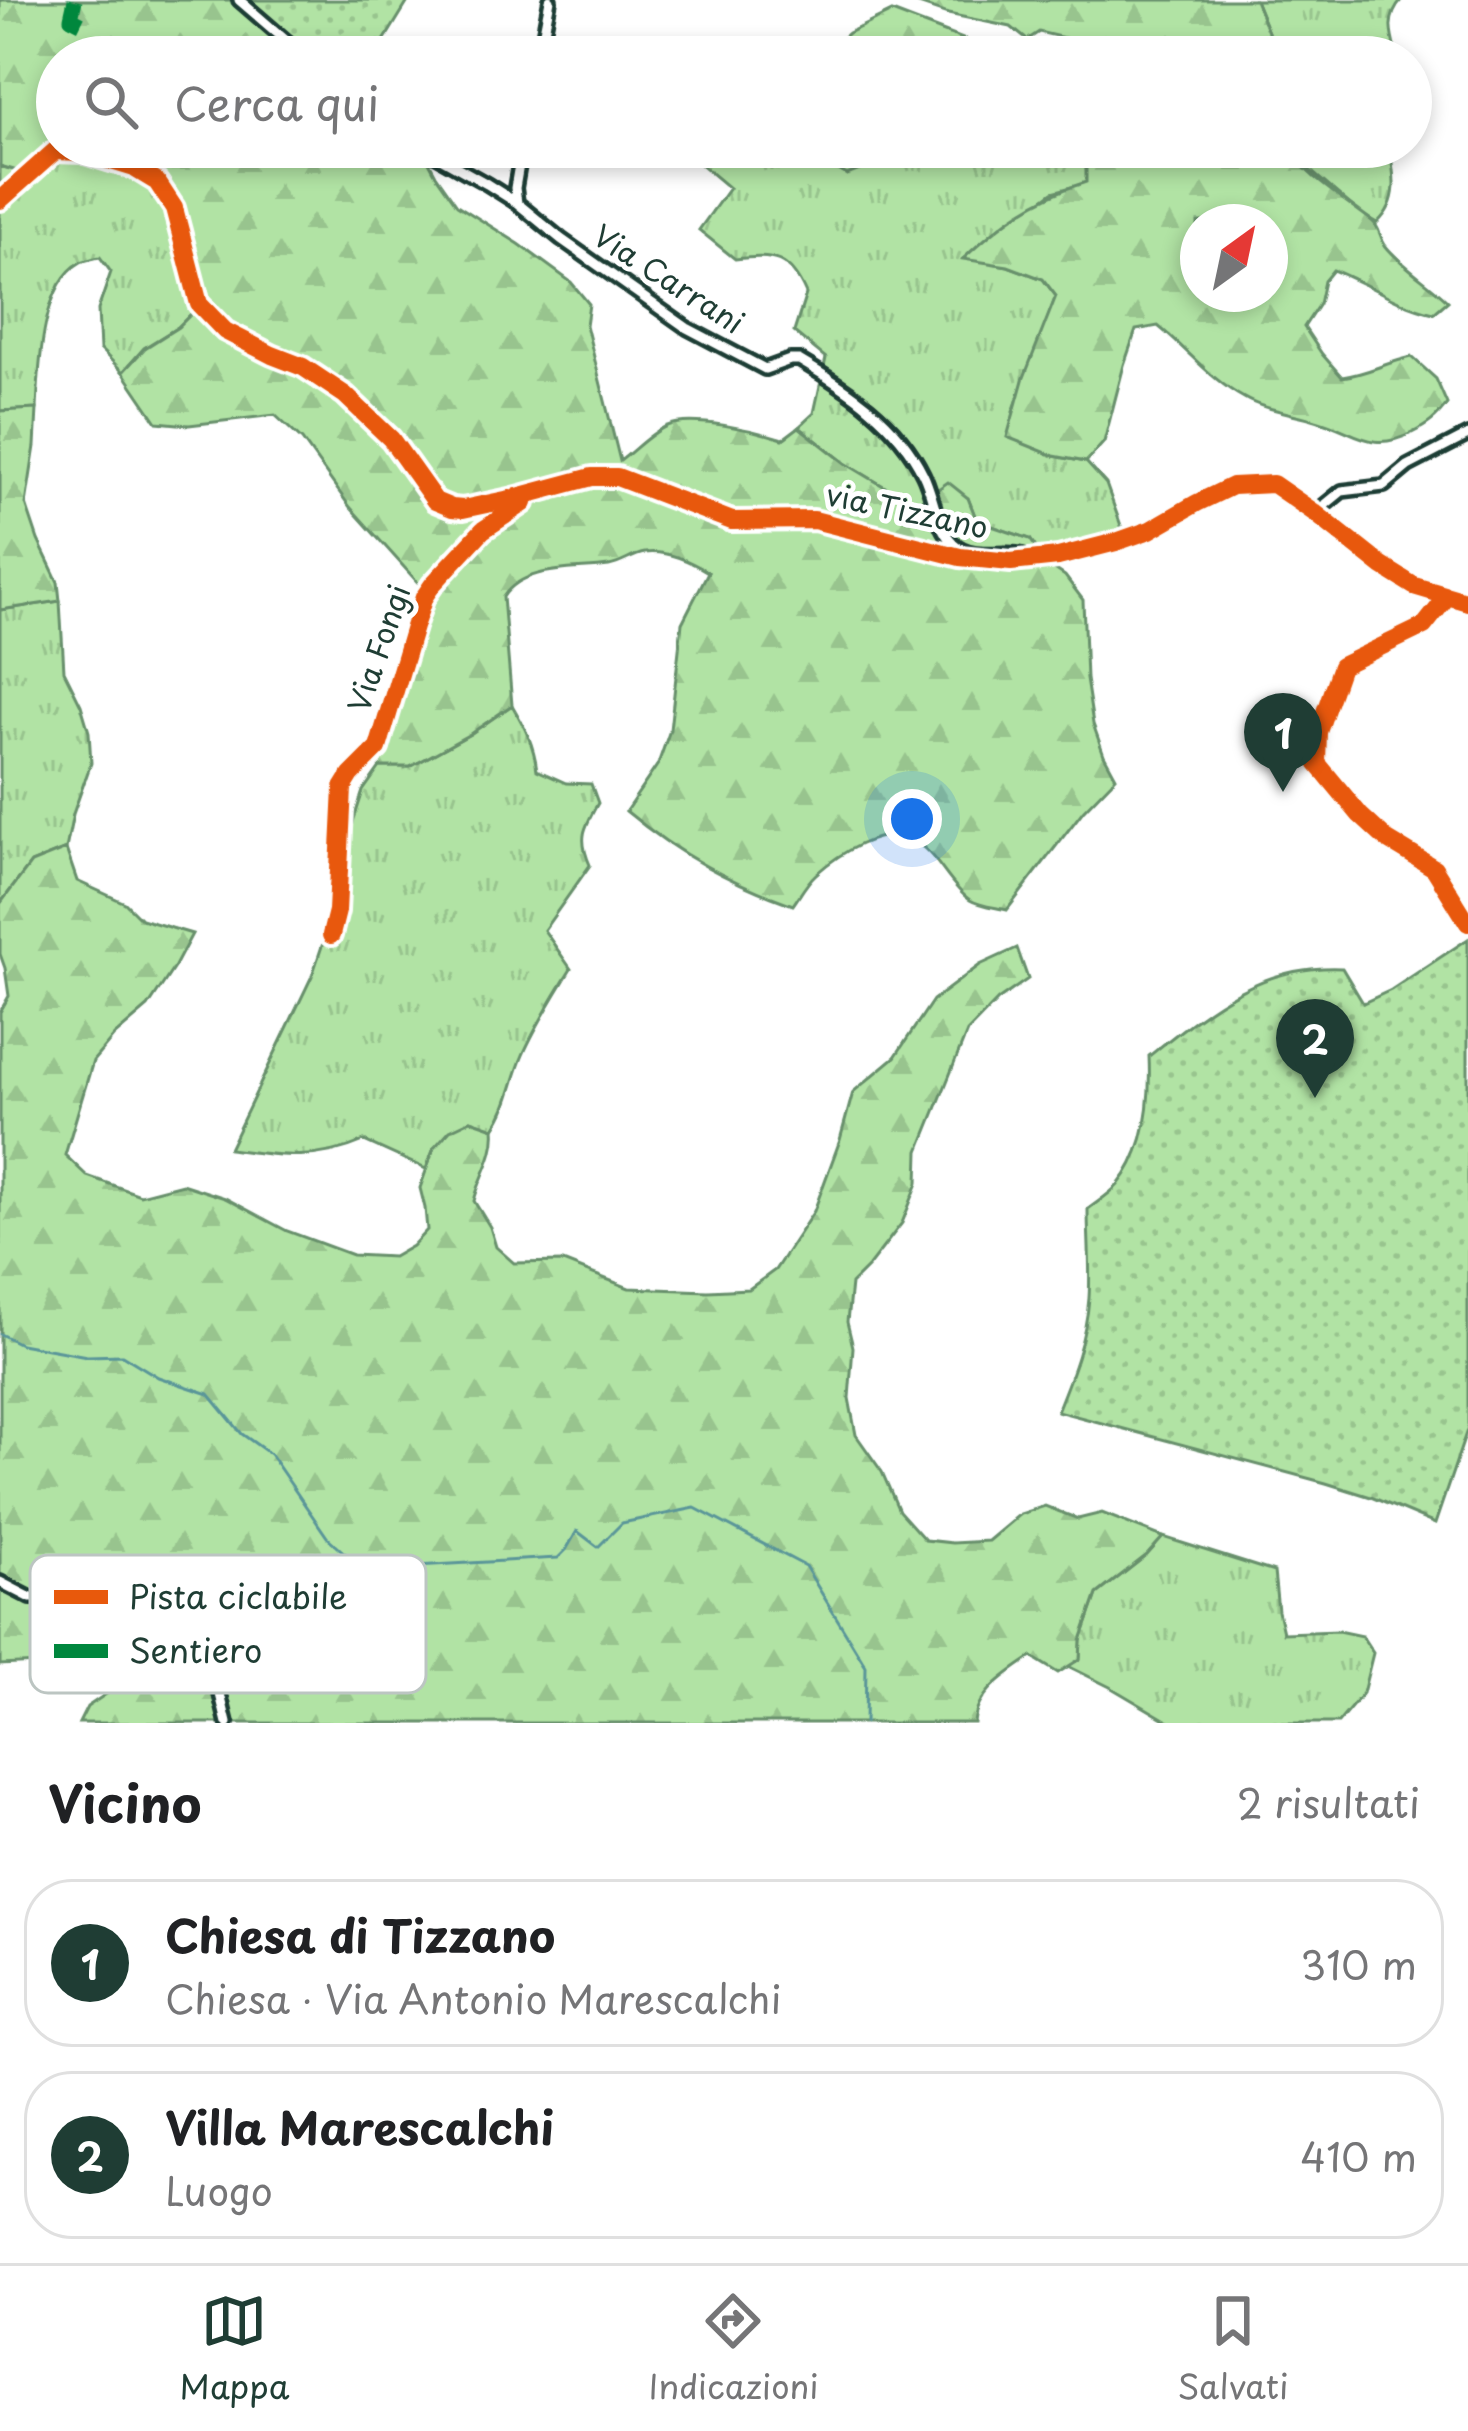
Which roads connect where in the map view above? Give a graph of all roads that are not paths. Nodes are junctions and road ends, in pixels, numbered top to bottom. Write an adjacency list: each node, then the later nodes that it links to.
1 (239, 0): 3 (street)
2 (550, 0): 4 (street)
3 (281, 36)
4 (543, 36)
5 (37, 168): 9 (street)
6 (134, 168): 12 (street)
7 (457, 168): 10 (street, Via Carrani)
8 (518, 168): 10 (street)
9 (0, 200)
10 (517, 203): 14 (street, Via Carrani)
11 (1468, 435): 13 (street)
12 (542, 491): 14 (street, via Tizzano); 18 (street, Via Fongi)
13 (1315, 513): 14 (street); 15 (street)
14 (1032, 560)
15 (1447, 597): 16 (street); 17 (street)
16 (1468, 602)
17 (1468, 923)
18 (331, 935)
19 (0, 1582): 20 (street)
20 (30, 1597)
21 (220, 1693): 22 (street)
22 (227, 1723)

